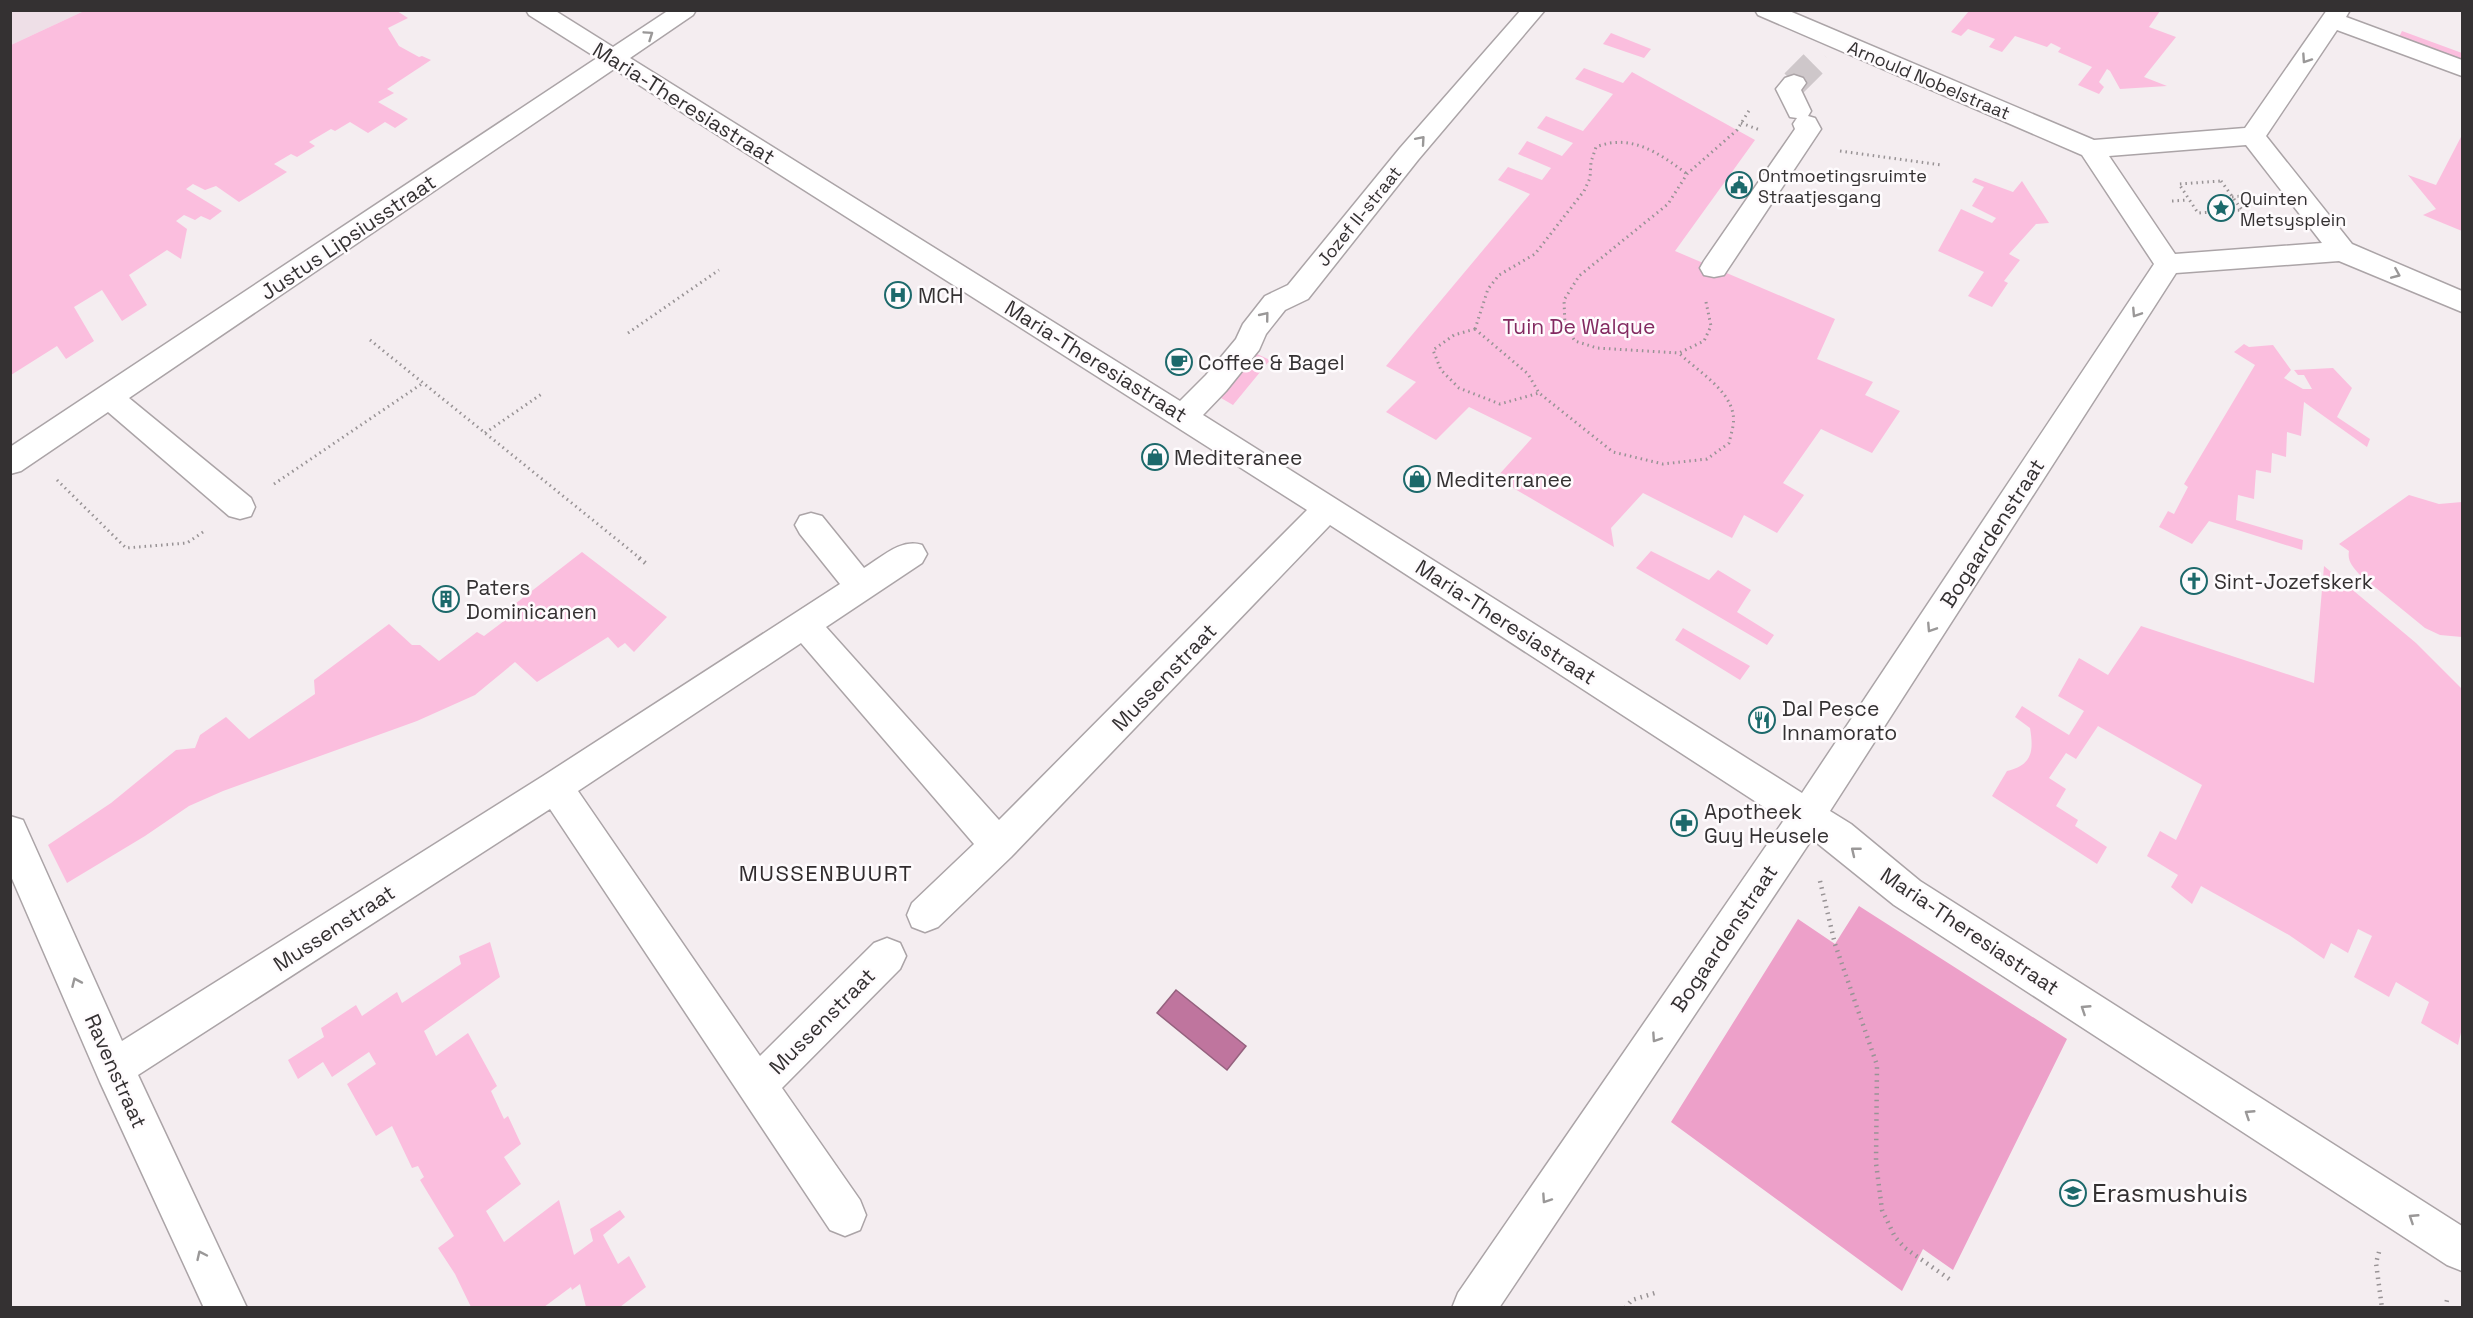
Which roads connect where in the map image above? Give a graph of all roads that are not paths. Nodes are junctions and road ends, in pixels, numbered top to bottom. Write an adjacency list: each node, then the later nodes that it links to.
1 (537, 10): 8 (street, Maria-Theresiastraat)
2 (685, 10): 8 (street, Justus Lipsiusstraat, one-way to 2)
3 (1534, 10): 18 (street, Jozef II-straat, one-way to 3)
4 (1766, 10): 6 (street, Arnould Nobelstraat)
5 (2336, 15): 9 (street); 11 (street, one-way to 11)
6 (1845, 44): 7 (street); 12 (street, Arnould Nobelstraat)
7 (1823, 54)
8 (613, 58): 17 (street, Justus Lipsiusstraat); 18 (street, Maria-Theresiastraat)
9 (2463, 68)
10 (1794, 82): 15 (street)
11 (2253, 136): 12 (street); 13 (street)
12 (2091, 149): 14 (street)
13 (2342, 251): 14 (street); 16 (street, one-way to 16)
14 (2168, 264): 27 (street, Bogaardenstraat, one-way to 27)
15 (1714, 268)
16 (2463, 302)
17 (109, 397): 19 (street, Justus Lipsiusstraat); 20 (street)
18 (1183, 416): 21 (street, Maria-Theresiastraat)
19 (19, 457)
20 (240, 507)
21 (1328, 508): 27 (street, Maria-Theresiastraat); 29 (street, Mussenstraat)
22 (811, 525): 24 (street)
23 (911, 554): 24 (street, Mussenstraat)
24 (861, 586): 25 (street, Mussenstraat)
25 (803, 623): 26 (street, Mussenstraat); 29 (street)
26 (555, 787): 32 (street, Mussenstraat); 33 (street, Mussenstraat)
27 (1807, 816): 35 (street, Maria-Theresiastraat, one-way to 27); 37 (street, Bogaardenstraat, one-way to 37)
28 (10, 832): 32 (street, Ravenstraat, one-way to 28)
29 (998, 845): 30 (street, Mussenstraat)
30 (926, 915)
31 (887, 956): 33 (street, Mussenstraat)
32 (114, 1068): 36 (street, Ravenstraat, one-way to 32)
33 (757, 1086): 34 (street, Mussenstraat)
34 (845, 1215)
35 (2463, 1250)
36 (226, 1308)
37 (1473, 1308)

